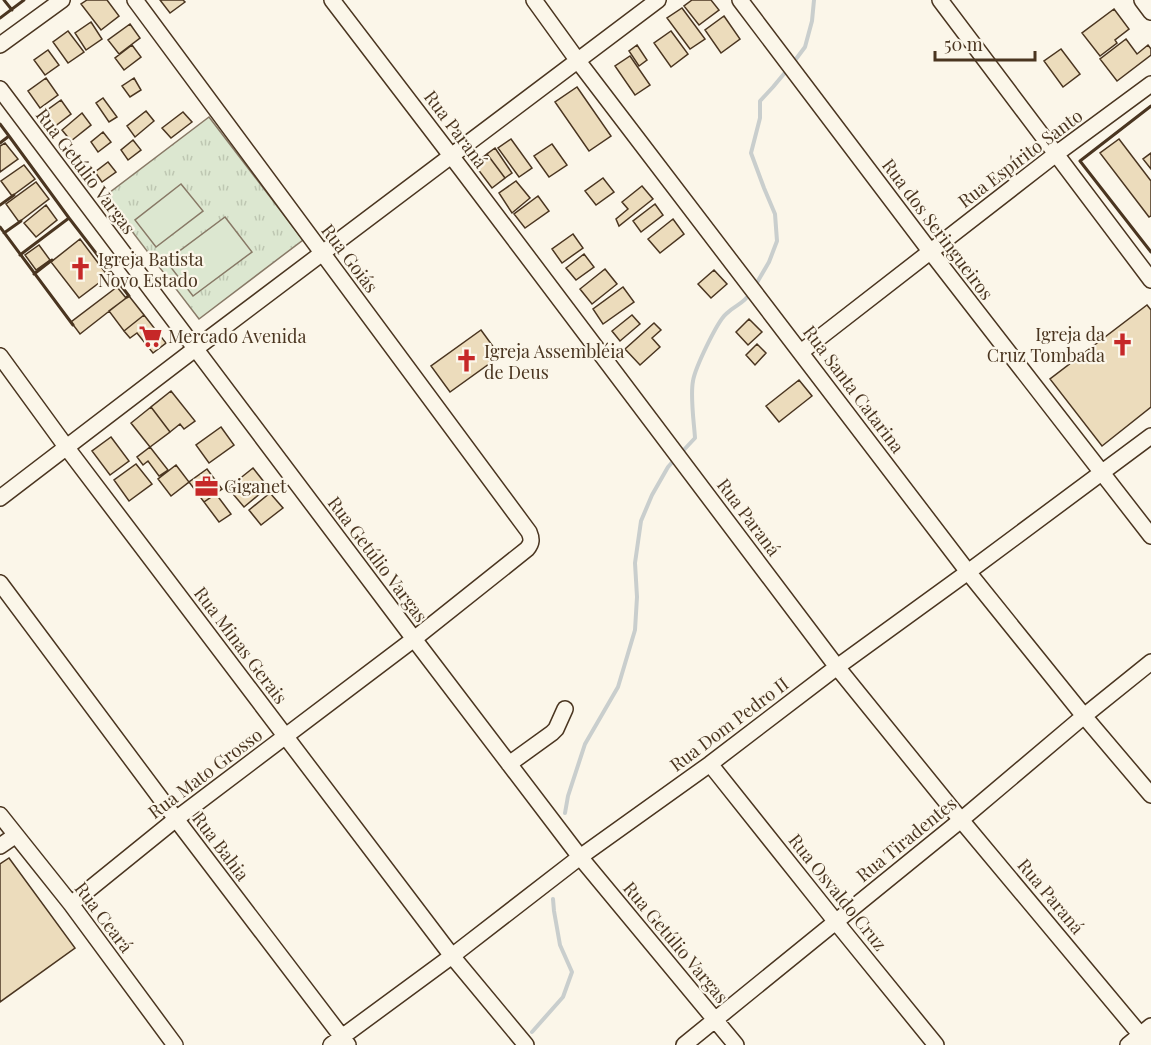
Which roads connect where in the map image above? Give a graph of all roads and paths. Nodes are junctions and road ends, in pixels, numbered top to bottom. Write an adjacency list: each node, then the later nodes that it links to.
1 (62, 0): 10 (street)
2 (135, 0): 17 (street, Rua Goiás)
3 (332, 0): 15 (street, Rua Paraná)
4 (534, 0): 11 (street, Rua Santa Catarina)
5 (658, 0): 11 (street)
6 (740, 0): 16 (street, Rua dos Seringueiros)
7 (940, 0): 14 (street)
8 (1142, 0): 9 (street)
9 (1151, 12)
10 (0, 45)
11 (578, 61): 15 (street); 20 (street, Rua Santa Catarina)
12 (1151, 84): 14 (street, Rua Espírito Santo)
13 (0, 89): 19 (street, Rua Getúlio Vargas)
14 (1056, 154): 16 (street, Rua Espírito Santo); 18 (street)
15 (452, 156): 17 (street); 32 (street, Rua Paraná)
16 (930, 251): 20 (street, Rua Espírito Santo); 24 (street, Rua dos Seringueiros)
17 (323, 254): 19 (street); 27 (street, Rua Goiás)
18 (1151, 280)
19 (195, 348): 23 (street); 30 (street, Rua Getúlio Vargas)
20 (801, 352): 28 (street, Rua Santa Catarina)
21 (0, 356): 23 (street, Rua Minas Gerais)
22 (1151, 436): 24 (street, Rua Dom Pedro II)
23 (67, 448): 25 (street); 35 (street, Rua Minas Gerais)
24 (1102, 473): 26 (street, Rua dos Seringueiros); 28 (street, Rua Dom Pedro II)
25 (0, 498)
26 (1151, 536)
27 (531, 540): 30 (street, Rua Mato Grosso)
28 (968, 572): 32 (street, Rua Dom Pedro II); 34 (street, Rua Santa Catarina)
29 (0, 583): 40 (street, Rua Bahia)
30 (414, 639): 35 (street, Rua Mato Grosso); 36 (street, Rua Getúlio Vargas)
31 (1151, 662): 34 (street, Rua Tiradentes)
32 (837, 667): 37 (street, Rua Dom Pedro II); 41 (street, Rua Paraná)
33 (566, 709): 36 (street)
34 (1084, 716): 38 (street, Rua Santa Catarina); 41 (street, Rua Tiradentes)
35 (286, 736): 40 (street, Rua Mato Grosso); 47 (street, Rua Minas Gerais)
36 (509, 764): 44 (street, Rua Getúlio Vargas)
37 (710, 764): 44 (street, Rua Dom Pedro II); 46 (street, Rua Osvaldo Cruz)
38 (1151, 795)
39 (0, 814): 42 (street, Rua Ceará)
40 (176, 819): 45 (street, Rua Mato Grosso); 50 (street, Rua Bahia)
41 (961, 820): 46 (street, Rua Tiradentes); 49 (street, Rua Paraná)
42 (15, 835): 43 (street); 45 (street, Rua Ceará)
43 (0, 846)
44 (580, 857): 47 (street, Rua Dom Pedro II); 48 (street, Rua Getúlio Vargas)
45 (71, 904): 52 (street, Rua Ceará)
46 (836, 922): 48 (street, Rua Tiradentes); 55 (street, Rua Osvaldo Cruz)
47 (452, 956): 50 (street, Rua Dom Pedro II); 51 (street, Rua Minas Gerais)
48 (715, 1020): 53 (street, Rua Tiradentes); 54 (street, Rua Getúlio Vargas)
49 (1147, 1035): 56 (street)
50 (340, 1042)
51 (523, 1044)
52 (175, 1045)
53 (684, 1045)
54 (736, 1045)
55 (936, 1045)
56 (1128, 1045)

